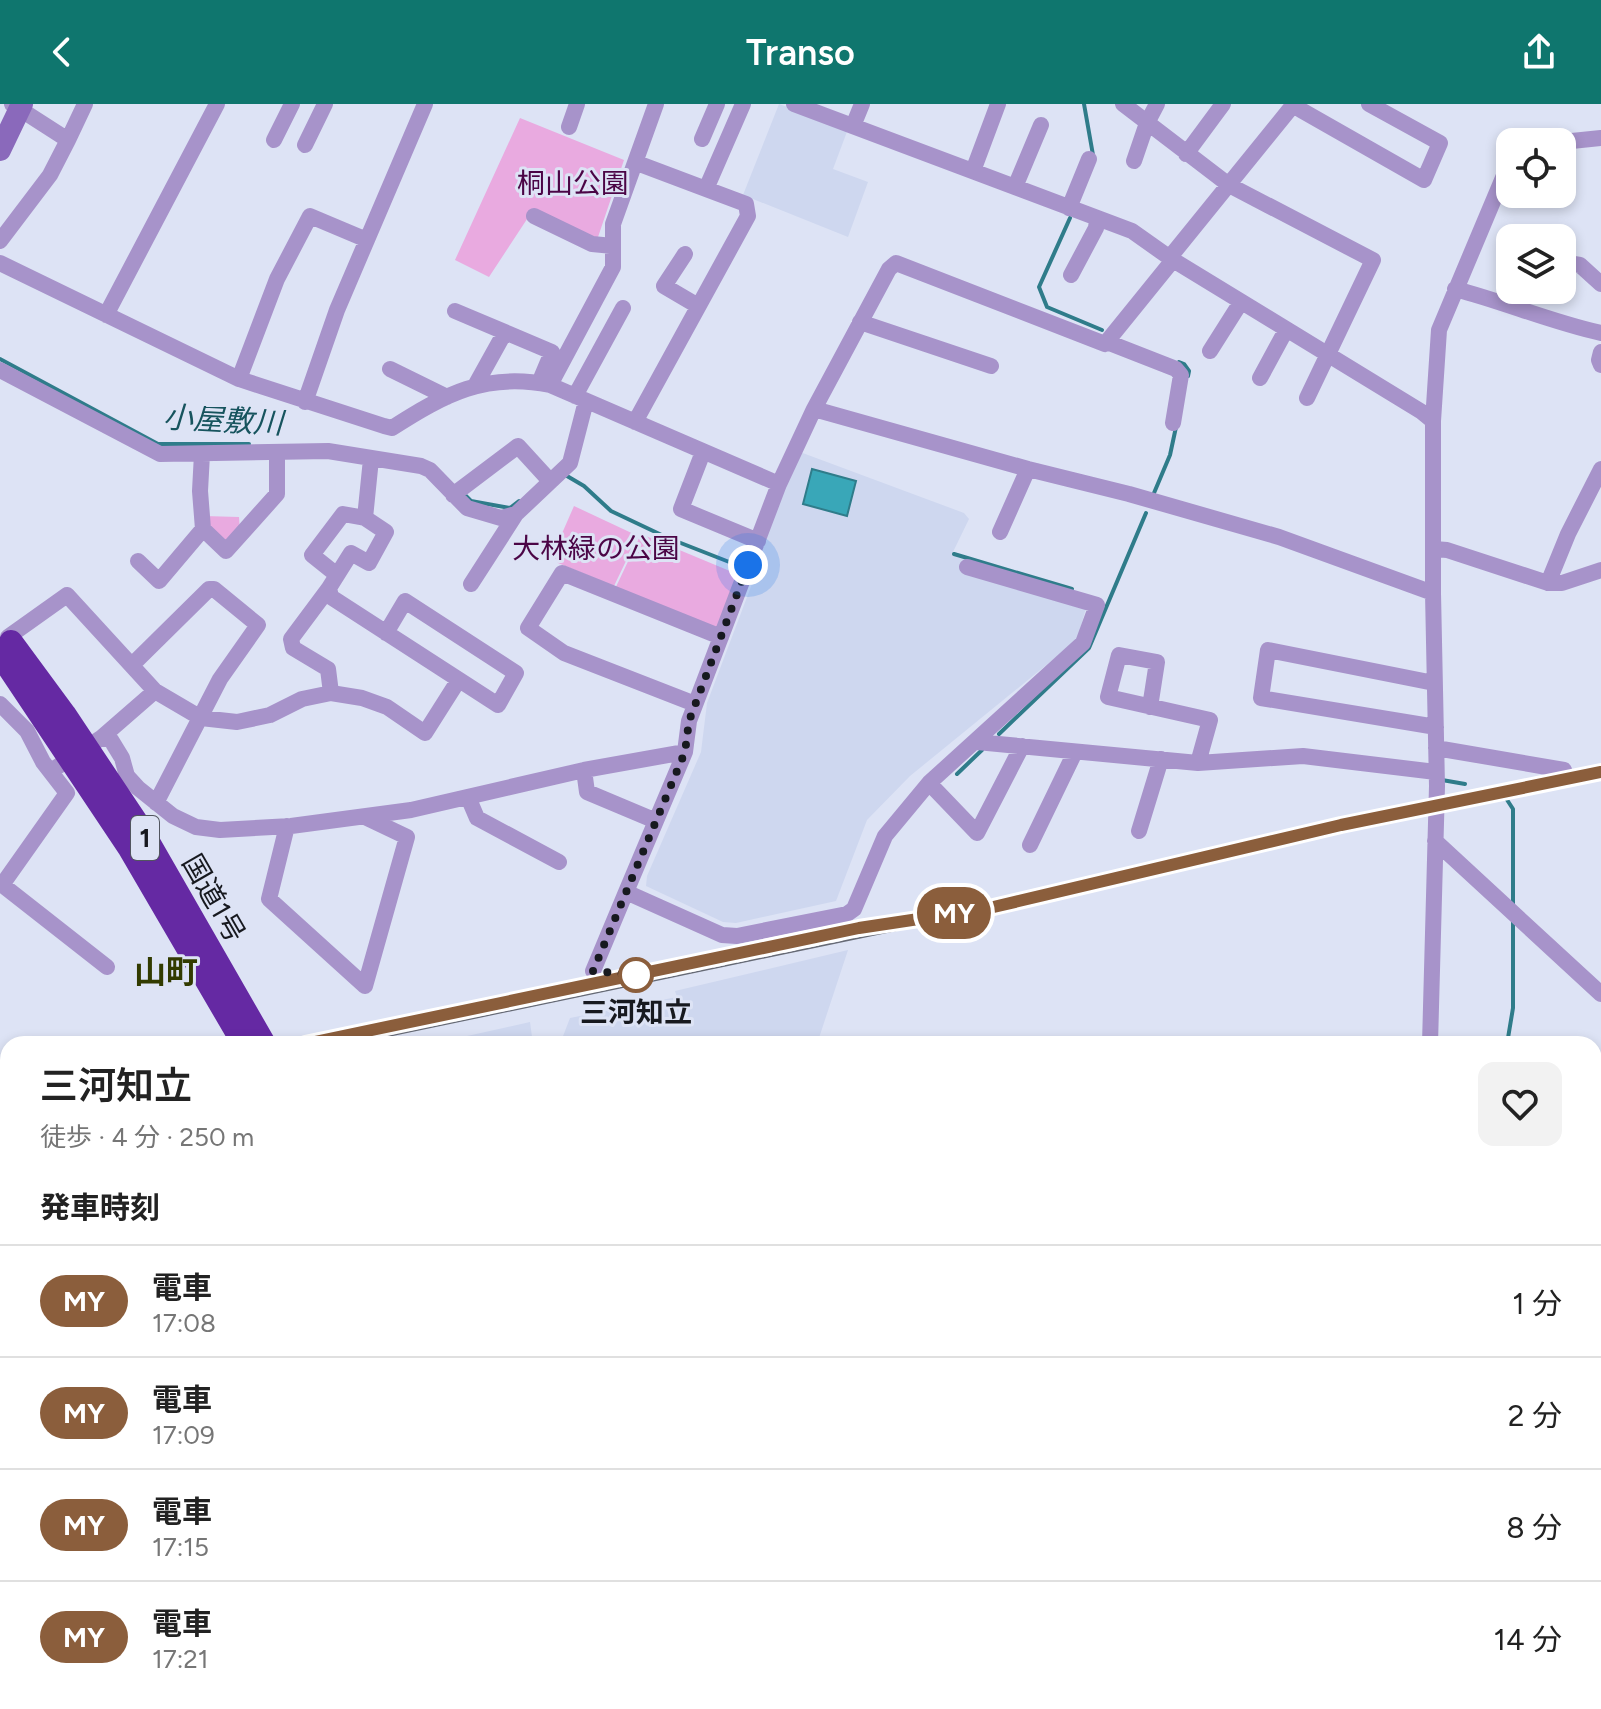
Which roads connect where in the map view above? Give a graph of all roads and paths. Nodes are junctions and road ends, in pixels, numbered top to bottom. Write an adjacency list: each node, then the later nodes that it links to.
1 (85, 104): 25 (street)
2 (217, 104): 58 (street)
3 (292, 104): 26 (street)
4 (325, 104): 28 (street)
5 (425, 104): 42 (street)
6 (577, 104): 22 (street)
7 (656, 104): 33 (street)
8 (717, 104): 24 (street)
9 (743, 104): 37 (street)
10 (797, 104): 21 (street)
11 (862, 104): 21 (street)
12 (998, 104): 34 (street)
13 (1123, 104): 19 (street)
14 (1157, 104): 19 (street)
15 (1223, 104): 30 (street)
16 (1296, 104): 17 (street); 35 (street)
17 (1369, 104)
18 (18, 105): 25 (street); 29 (street)
19 (1147, 123): 30 (street); 32 (street)
20 (1041, 125): 36 (street)
21 (853, 126): 34 (street)
22 (569, 127)
23 (1601, 138): 27 (street)
24 (702, 139)
25 (68, 140): 43 (street)
26 (274, 140)
27 (1576, 141)
28 (305, 145)
29 (0, 150)
30 (1186, 154): 35 (street)
31 (1089, 159): 39 (street)
32 (1134, 161)
33 (637, 163): 37 (street); 44 (street)
34 (973, 171): 36 (street)
35 (1229, 185): 46 (street); 66 (street)
36 (1015, 187): 39 (street)
37 (706, 189): 55 (street)
38 (1496, 194): 51 (street)
39 (1069, 208): 41 (street)
40 (534, 216): 44 (street)
41 (1097, 219): 46 (street); 49 (street)
42 (367, 240): 72 (street); 78 (street)
43 (0, 241)
44 (613, 246): 73 (street)
45 (685, 254): 55 (street)
46 (1171, 258): 53 (street); 63 (street)
47 (0, 263): 58 (street)
48 (1576, 264): 50 (street)
49 (1071, 275)
50 (1601, 284)
51 (1455, 289): 52 (street); 80 (street)
52 (1496, 294)
53 (1241, 302): 60 (street); 64 (street)
54 (1525, 304): 62 (street)
55 (698, 306): 81 (street)
56 (623, 308): 77 (street)
57 (455, 311): 61 (street)
58 (106, 315): 72 (street)
59 (860, 322): 63 (street); 68 (street); 79 (street)
60 (1286, 330): 66 (street); 71 (street)
61 (505, 332): 73 (street); 74 (street)
62 (1601, 333)
63 (1107, 342): 82 (street)
64 (1210, 351)
65 (1601, 352): 67 (street)
66 (1329, 354): 76 (street); 80 (street)
67 (1601, 365)
68 (991, 366)
69 (390, 369): 75 (street)
70 (0, 370): 85 (street)
71 (1260, 378)
72 (239, 379): 78 (street)
73 (545, 384): 74 (street); 77 (street)
74 (475, 386): 75 (street)
75 (447, 397): 78 (street)
76 (1307, 398)
77 (580, 399): 81 (street); 89 (street)
78 (305, 402)
79 (814, 409): 87 (street); 90 (street)
80 (1433, 421): 97 (street)
81 (635, 422): 84 (street)
82 (1173, 423)
83 (277, 452): 85 (street); 86 (street); 94 (street)
84 (703, 452): 90 (street); 96 (street)
85 (202, 454): 94 (street)
86 (371, 459): 91 (street); 93 (street)
87 (1028, 469): 95 (street); 104 (street)
88 (1601, 469): 102 (street)
89 (550, 481): 91 (street); 92 (street)
90 (779, 484): 96 (street)
91 (453, 495): 92 (street)
92 (516, 514): 103 (street)
93 (365, 518): 101 (street); 101 (street)
94 (203, 529): 98 (street)
95 (1000, 532)
96 (758, 541): 106 (street)
97 (1434, 549): 102 (street); 104 (street)
98 (138, 561)
99 (967, 567): 119 (street)
100 (1601, 570): 102 (street)
101 (333, 582): 105 (street); 112 (street)
102 (1548, 583)
103 (471, 584)
104 (1433, 593): 110 (street)
105 (386, 633): 109 (street); 109 (street)
106 (721, 637): 114 (street); 114 (street)
107 (5, 640): 108 (street); 145 (highway, 国道1号 / 1, bridge); 146 (highway, 国道1号 / 1, bridge)
108 (132, 665): 111 (street); 116 (street)
109 (458, 681): 112 (street)
110 (1434, 683): 117 (street); 117 (street)
111 (155, 691): 116 (street); 118 (street)
112 (331, 693): 116 (street)
113 (0, 704): 128 (street)
114 (695, 704): 122 (street)
115 (1150, 707): 125 (street)
116 (201, 718): 132 (street)
117 (1436, 727): 121 (street)
118 (101, 738): 128 (street); 132 (street)
119 (977, 742): 120 (street); 130 (street)
120 (1022, 746): 123 (street); 130 (street)
121 (1436, 748): 127 (street); 129 (street)
122 (685, 752): 126 (street); 134 (street)
123 (1075, 752): 124 (street); 138 (street)
124 (1161, 759): 125 (street); 136 (street)
125 (1198, 763): 129 (street)
126 (584, 770): 131 (street); 134 (street)
127 (1564, 770)
128 (51, 771): 140 (street)
129 (1436, 772): 137 (street)
130 (929, 783): 141 (street)
131 (468, 797): 133 (street); 139 (street)
132 (156, 803): 135 (street)
133 (364, 816): 135 (street); 135 (street)
134 (656, 821): 141 (street)
135 (287, 826)
136 (1139, 831)
137 (1435, 841): 144 (street); 147 (street)
138 (1030, 845)
139 (559, 862)
140 (1, 884): 142 (street)
141 (626, 892): 143 (street)
142 (107, 967)
143 (593, 971)
144 (1601, 994)
145 (239, 1036)
146 (259, 1036)
147 (1430, 1036)

